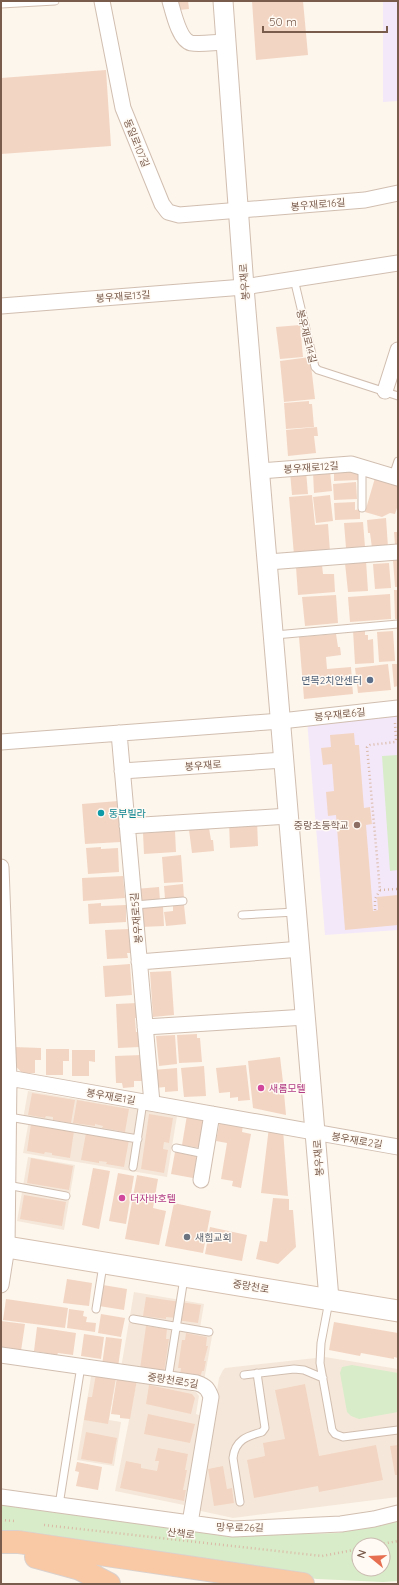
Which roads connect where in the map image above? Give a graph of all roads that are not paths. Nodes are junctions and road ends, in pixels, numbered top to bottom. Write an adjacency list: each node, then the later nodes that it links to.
1 (55, 1): 5 (lane)
2 (102, 1): 8 (street, 동일로107길)
3 (170, 1): 6 (street)
4 (223, 1): 6 (street, 봉우재로)
5 (1, 4)
6 (226, 42): 8 (street, 봉우재로)
7 (398, 193): 8 (street, 봉우재로16길)
8 (238, 211): 11 (street, 봉우재로)
9 (398, 263): 10 (street)
10 (294, 279): 11 (street); 14 (lane, 봉우재로14길)
11 (244, 287): 12 (street, 봉우재로13길); 17 (street, 봉우재로)
12 (1, 306)
13 (398, 350): 14 (street, 봉우재로14길)
14 (391, 394)
15 (398, 461): 18 (lane)
16 (362, 467): 17 (street, 봉우재로12길); 18 (street, 봉우재로12길); 19 (lane)
17 (260, 471): 21 (street, 봉우재로)
18 (396, 477)
19 (362, 508)
20 (398, 552): 21 (street)
21 (268, 562): 23 (street, 봉우재로)
22 (398, 624): 23 (lane)
23 (274, 635): 25 (street, 봉우재로)
24 (396, 708): 25 (street, 봉우재로6길)
25 (281, 721): 26 (street); 28 (street, 봉우재로)
26 (119, 733): 27 (street); 29 (street, 봉우재로5길)
27 (1, 742)
28 (284, 760): 29 (street, 봉우재로); 30 (street, 봉우재로)
29 (122, 771): 31 (street, 봉우재로5길)
30 (289, 816): 31 (street); 35 (street, 봉우재로)
31 (127, 826): 34 (street, 봉우재로5길)
32 (1, 867): 41 (street)
33 (182, 902): 34 (lane)
34 (134, 905): 38 (street, 봉우재로5길)
35 (297, 912): 36 (lane); 37 (street, 봉우재로)
36 (242, 915)
37 (301, 949): 38 (street); 39 (street, 봉우재로)
38 (140, 962): 40 (street, 봉우재로5길)
39 (306, 1017): 40 (street); 45 (street, 봉우재로)
40 (145, 1027): 42 (street, 봉우재로5길)
41 (9, 1078): 42 (street, 봉우재로1길); 44 (street)
42 (148, 1103): 43 (street, 봉우재로1길); 46 (lane)
43 (212, 1114): 45 (street, 봉우재로1길); 49 (street)
44 (9, 1117): 46 (lane); 52 (street)
45 (316, 1132): 47 (street, 봉우재로2길); 58 (street, 봉우재로)
46 (138, 1139): 50 (lane)
47 (398, 1147)
48 (176, 1148): 49 (lane)
49 (205, 1154): 51 (street)
50 (133, 1167)
51 (201, 1180)
52 (7, 1185): 53 (lane); 54 (street)
53 (66, 1196)
54 (4, 1247): 55 (main road, 중랑천로); 57 (street)
55 (103, 1262): 56 (main road, 중랑천로); 59 (lane)
56 (184, 1275): 58 (main road, 중랑천로); 62 (lane)
57 (1, 1285)
58 (329, 1299): 60 (main road, 중랑천로); 68 (lane)
59 (96, 1308)
60 (398, 1311)
61 (133, 1319): 62 (lane)
62 (177, 1326): 63 (lane); 69 (lane)
63 (209, 1332)
64 (1, 1355): 65 (street, 중랑천로5길)
65 (81, 1366): 69 (street, 중랑천로5길); 73 (lane)
66 (257, 1373): 67 (lane); 68 (lane); 72 (lane)
67 (244, 1375)
68 (323, 1378): 70 (lane)
69 (168, 1379): 75 (street, 중랑천로5길)
70 (398, 1430)
71 (1, 1497): 73 (street, 망우로26길)
72 (240, 1502)
73 (59, 1505): 75 (street, 망우로26길)
74 (398, 1513): 75 (street, 망우로26길)
75 (190, 1523)
76 (1, 1542): 79 (highway)
77 (1, 1548): 78 (highway)
78 (109, 1584)
79 (303, 1584)

